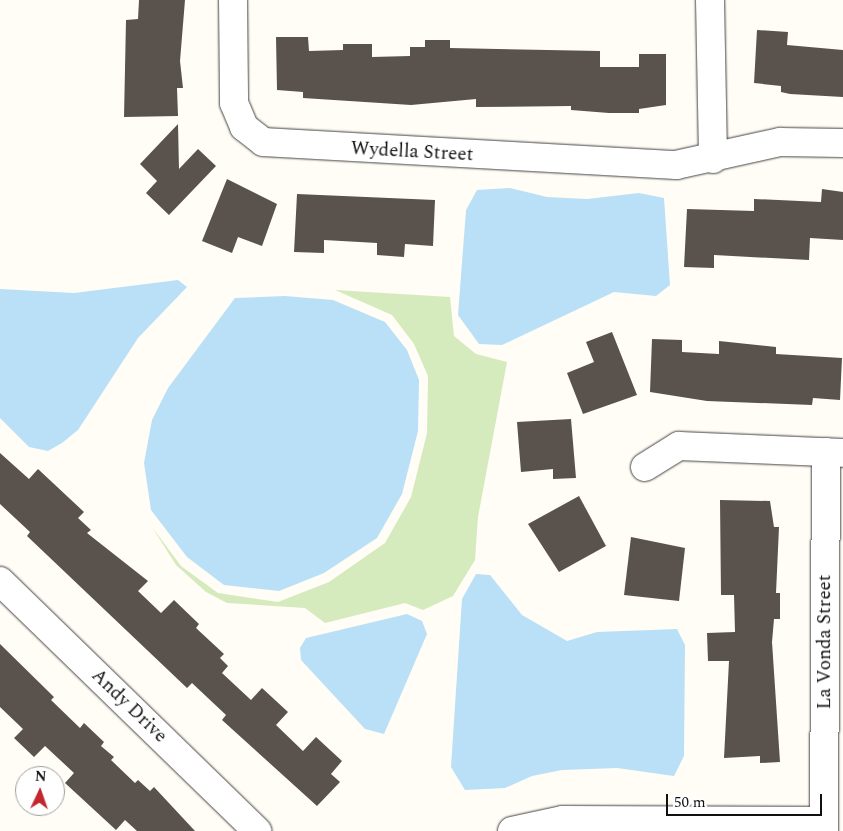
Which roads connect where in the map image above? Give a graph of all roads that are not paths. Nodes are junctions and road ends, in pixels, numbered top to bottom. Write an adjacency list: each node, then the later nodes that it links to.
1 (233, 0): 4 (street, Wydella Street)
2 (710, 0): 4 (street)
3 (843, 143): 4 (street, Wydella Street)
4 (713, 159)
5 (834, 453): 6 (street); 9 (street, La Vonda Street)
6 (644, 467)
7 (0, 581): 10 (street, Andy Drive)
8 (563, 826): 9 (street); 11 (street)
9 (824, 826)
10 (258, 831)
11 (512, 831)

